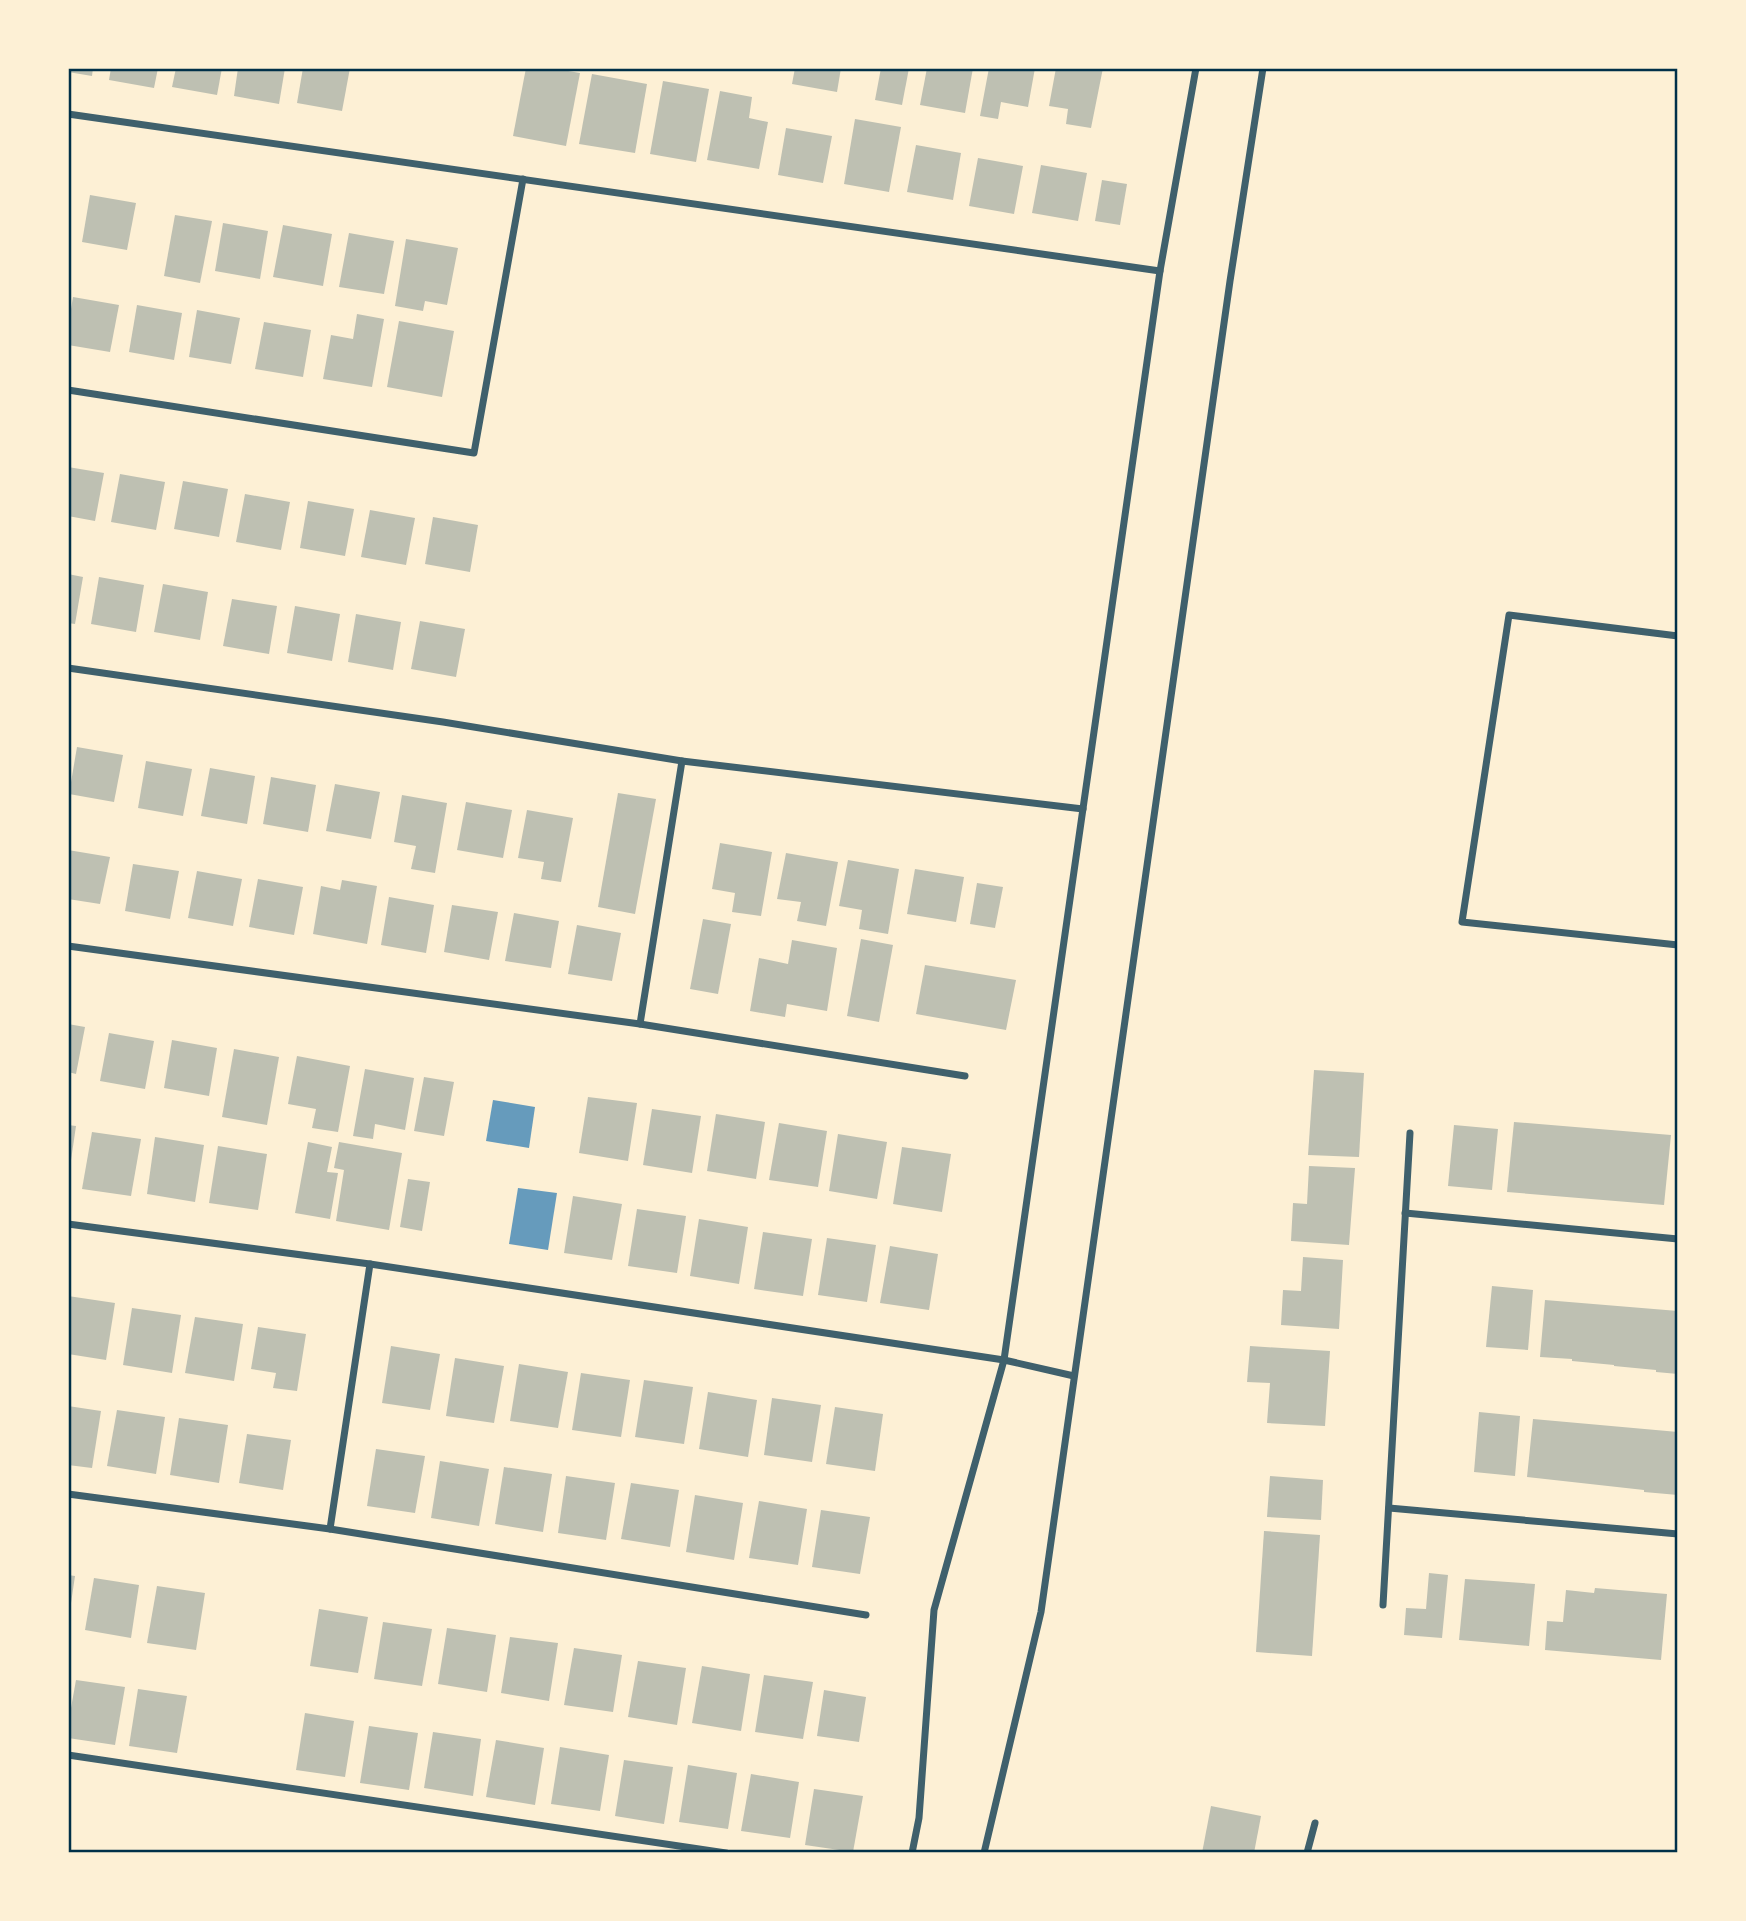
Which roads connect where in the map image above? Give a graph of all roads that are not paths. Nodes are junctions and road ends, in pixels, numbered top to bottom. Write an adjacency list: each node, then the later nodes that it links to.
1 (1196, 68): 5 (street)
2 (1263, 68): 21 (street)
3 (68, 114): 4 (street)
4 (523, 179): 5 (street); 6 (street)
5 (1160, 271): 10 (street)
6 (68, 390)
7 (1678, 636): 11 (street)
8 (68, 668): 9 (street)
9 (682, 761): 10 (street); 13 (street)
10 (1083, 809): 20 (street)
11 (1678, 945)
12 (68, 946): 13 (street)
13 (640, 1024): 14 (street)
14 (965, 1076)
15 (1409, 1133): 16 (street)
16 (1405, 1213): 18 (street); 23 (street)
17 (68, 1224): 19 (street)
18 (1678, 1240)
19 (370, 1264): 20 (street); 24 (street)
20 (1004, 1360): 21 (street); 31 (street)
21 (1074, 1376): 32 (street)
22 (68, 1494): 24 (street)
23 (1388, 1508): 25 (street); 26 (street)
24 (330, 1529): 27 (street)
25 (1678, 1534)
26 (1383, 1605)
27 (866, 1615)
28 (68, 1755): 30 (street)
29 (1315, 1823): 33 (street)
30 (726, 1853)
31 (912, 1853)
32 (984, 1853)
33 (1307, 1853)

